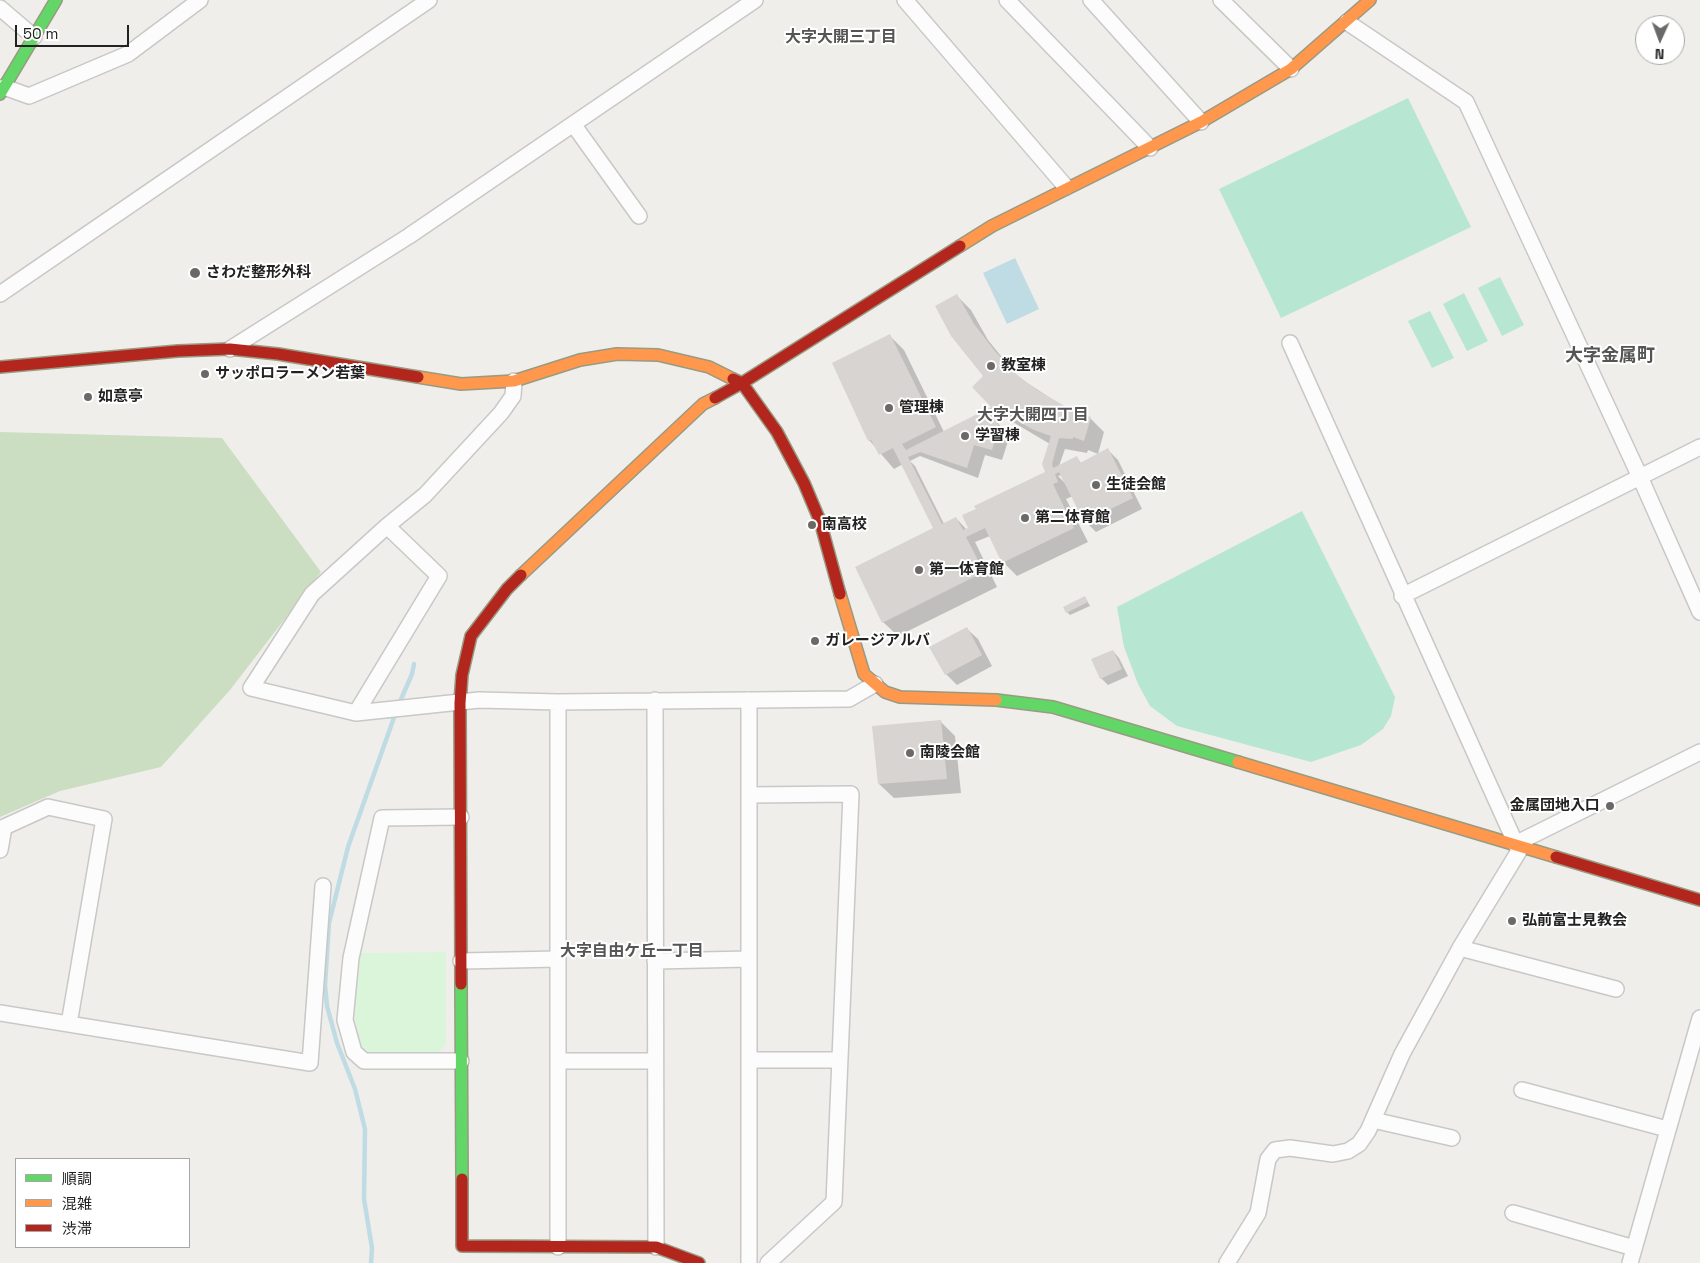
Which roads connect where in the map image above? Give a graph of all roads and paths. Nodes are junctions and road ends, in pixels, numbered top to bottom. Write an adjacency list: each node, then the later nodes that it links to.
1 (56, 0): 12 (street)
2 (200, 0): 14 (street)
3 (428, 0): 20 (street)
4 (755, 0): 16 (street)
5 (905, 0): 18 (street)
6 (1007, 0): 17 (street)
7 (1091, 0): 15 (street)
8 (1221, 0): 13 (street)
9 (1370, 0): 11 (street)
10 (0, 8): 12 (street)
11 (1347, 22): 13 (street); 27 (street)
12 (34, 37): 14 (street)
13 (1291, 69): 15 (street)
14 (2, 90)
15 (1201, 122): 17 (street)
16 (573, 124): 19 (street); 22 (street)
17 (1150, 148): 18 (street)
18 (1066, 187): 25 (street)
19 (639, 216)
20 (0, 294)
21 (1290, 343): 29 (street)
22 (230, 349): 23 (street); 24 (street)
23 (0, 367)
24 (514, 381): 25 (street); 28 (street)
25 (742, 383): 31 (street); 35 (street)
26 (1700, 447): 27 (street)
27 (1640, 477): 29 (street); 30 (street)
28 (387, 526): 36 (street); 36 (street)
29 (1402, 596): 41 (street)
30 (1700, 612)
31 (875, 684): 33 (street); 41 (street)
32 (655, 700): 33 (street); 34 (street); 49 (street)
33 (749, 700): 38 (street)
34 (558, 702): 35 (street); 46 (street)
35 (460, 703): 36 (street); 39 (street)
36 (356, 713)
37 (1700, 752): 41 (street)
38 (749, 795): 47 (street); 55 (street)
39 (461, 817): 48 (street); 56 (street)
40 (2, 828): 42 (street); 53 (street)
41 (1515, 844): 44 (street); 45 (street)
42 (0, 850)
43 (323, 886): 53 (street)
44 (1700, 900)
45 (1460, 948): 50 (street); 60 (street)
46 (558, 959): 48 (street); 57 (street)
47 (749, 959): 49 (street); 54 (street)
48 (461, 961): 56 (street)
49 (655, 962): 58 (street)
50 (1616, 989)
51 (0, 1013): 53 (street)
52 (1700, 1018): 61 (street)
53 (69, 1024)
54 (749, 1060): 55 (street); 68 (street)
55 (839, 1060): 69 (street)
56 (462, 1061): 64 (street)
57 (558, 1061): 58 (street); 64 (street)
58 (655, 1061): 65 (street)
59 (1522, 1090): 61 (street)
60 (1373, 1120): 62 (street); 70 (street)
61 (1667, 1129): 66 (street)
62 (1452, 1138)
63 (1513, 1213): 66 (street)
64 (558, 1247): 65 (street)
65 (656, 1247): 67 (street)
66 (1634, 1248): 71 (street)
67 (699, 1263)
68 (749, 1263)
69 (768, 1263)
70 (1227, 1263)
71 (1630, 1263)

